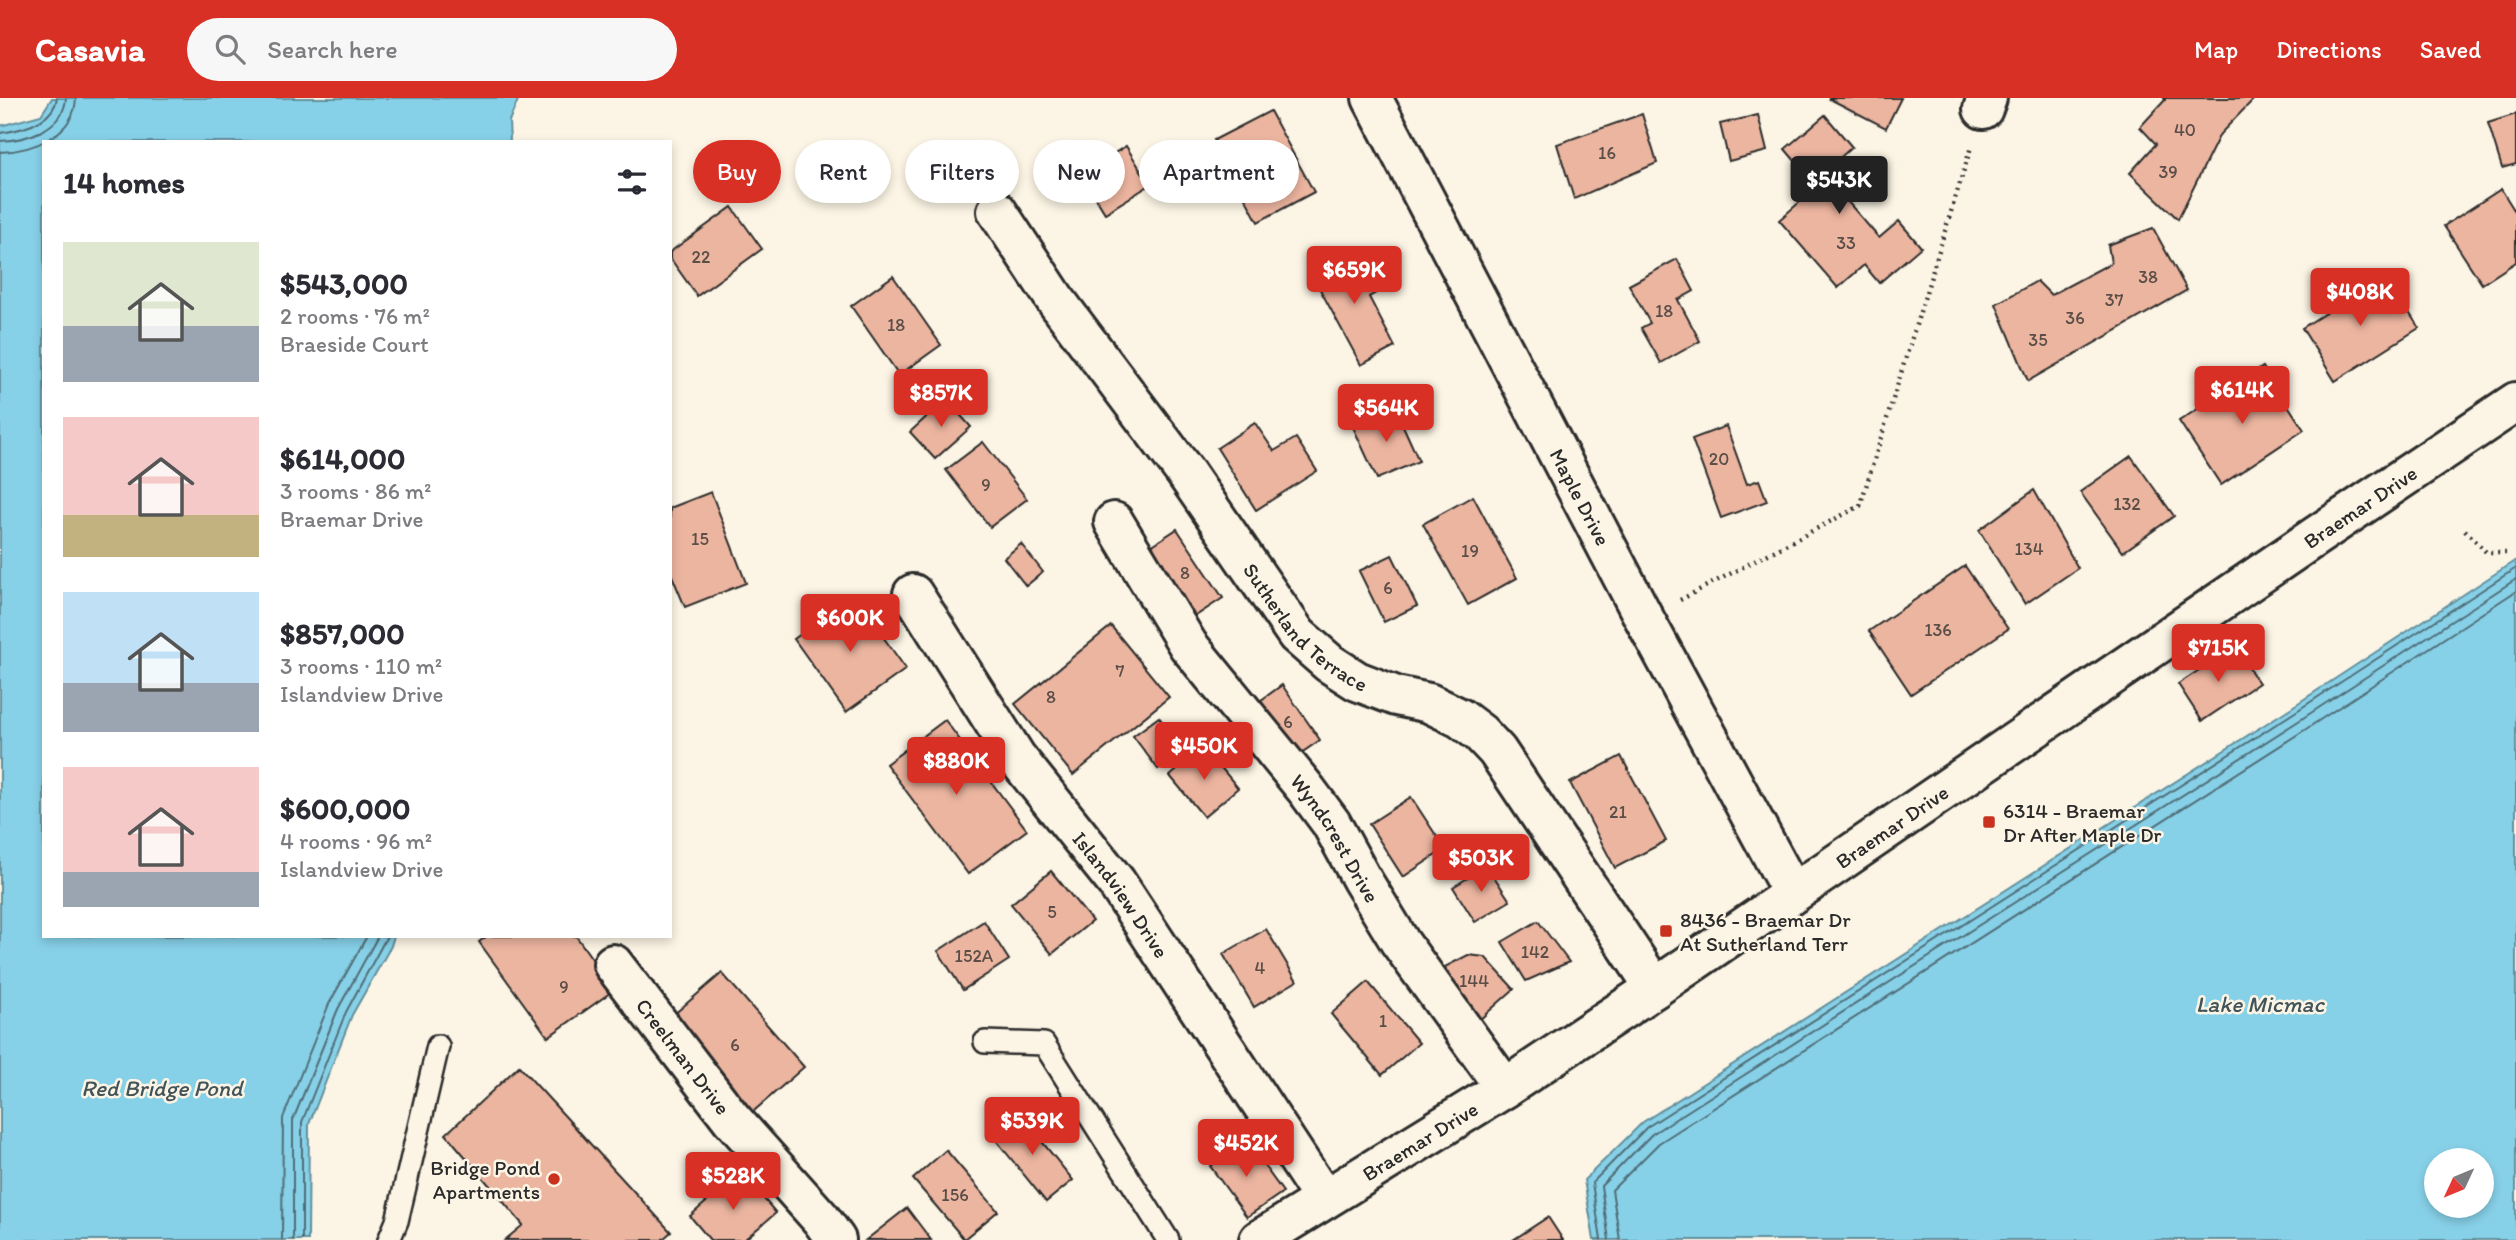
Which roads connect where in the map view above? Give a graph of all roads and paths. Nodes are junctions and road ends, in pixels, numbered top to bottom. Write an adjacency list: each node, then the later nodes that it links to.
1 (1372, 98): 9 (street, Maple Drive)
2 (1985, 104): 9 (path)
3 (997, 211): 12 (street, Sutherland Terrace)
4 (2516, 402): 10 (street, Braemar Drive)
5 (1114, 522): 15 (street, Wyndcrest Drive)
6 (2465, 530): 7 (path)
7 (2505, 553)
8 (913, 594): 16 (street, Islandview Drive)
9 (1644, 618): 10 (street, Maple Drive)
10 (1792, 892): 12 (street, Braemar Drive)
11 (613, 964): 18 (street, Creelman Drive)
12 (1655, 988): 15 (street, Braemar Drive)
13 (985, 1042): 19 (lane)
14 (438, 1046): 17 (lane)
15 (1504, 1088): 16 (street, Braemar Drive)
16 (1324, 1199): 20 (street, Braemar Drive)
17 (389, 1240)
18 (836, 1240)
19 (1168, 1240)
20 (1259, 1240)

